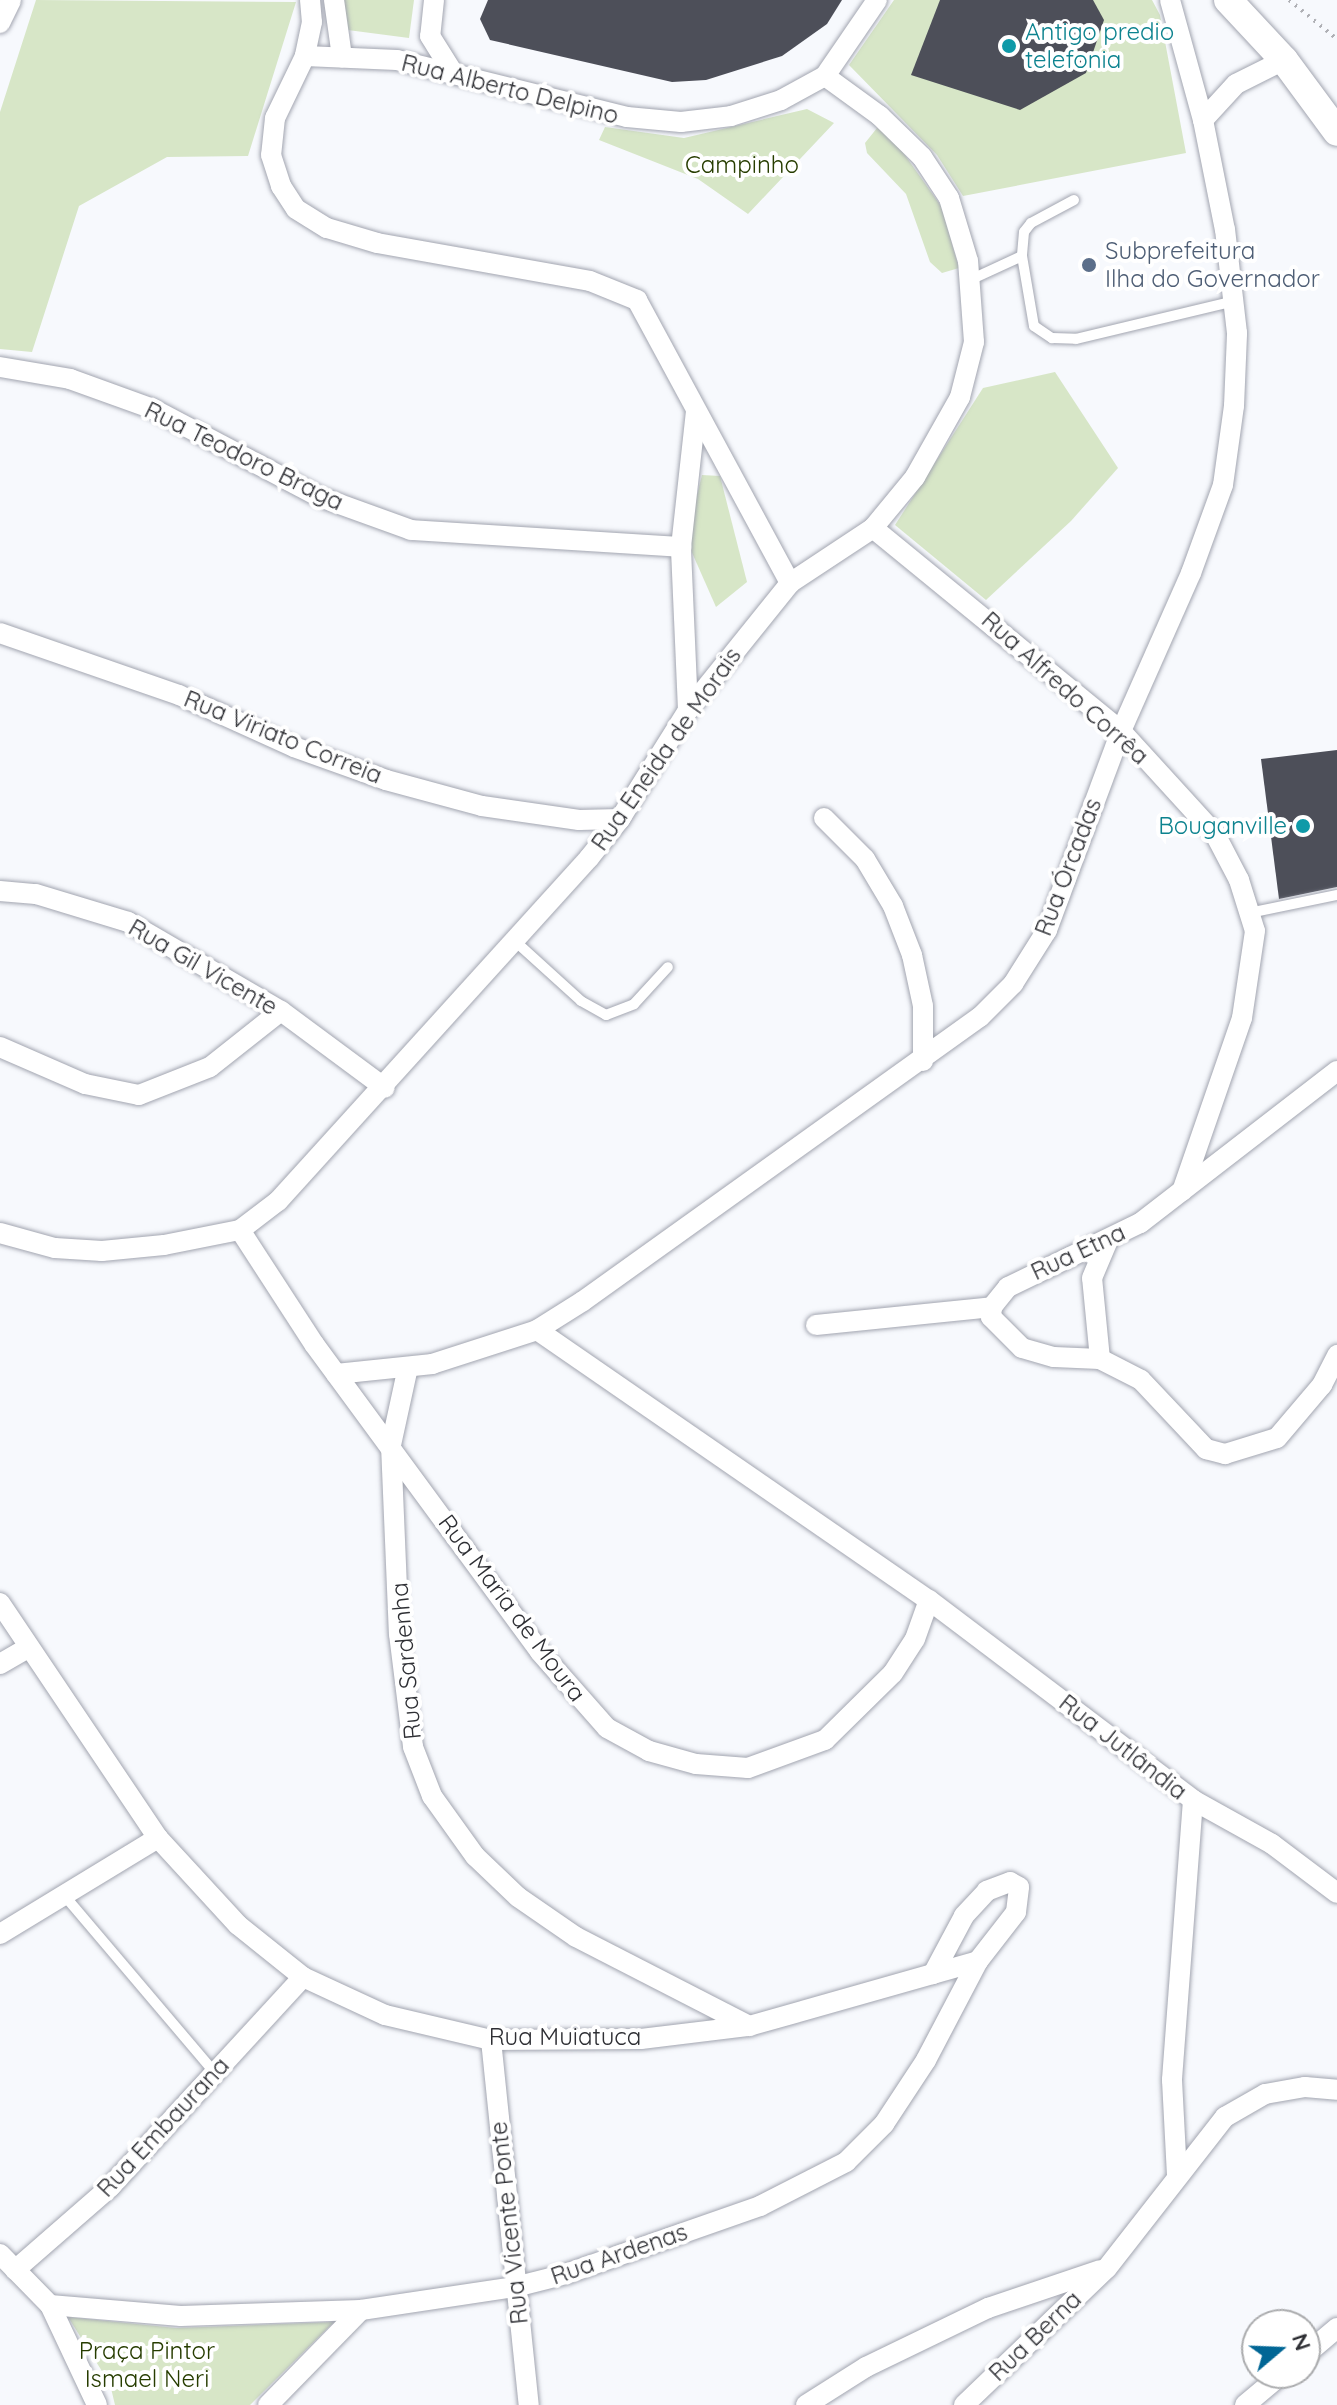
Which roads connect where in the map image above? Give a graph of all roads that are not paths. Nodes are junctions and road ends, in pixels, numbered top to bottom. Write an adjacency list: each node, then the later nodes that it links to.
1 (11, 0): 10 (street)
2 (310, 0): 8 (street)
3 (334, 0): 9 (street)
4 (434, 0): 11 (street)
5 (877, 0): 17 (street)
6 (1170, 0): 18 (street, Rua Órcadas)
7 (1228, 0): 15 (main road)
8 (312, 22): 9 (street); 12 (street)
9 (334, 22): 13 (street)
10 (0, 23)
11 (430, 36): 14 (street); 16 (street)
12 (305, 56): 13 (street, Rua Alberto Delpino); 25 (street)
13 (342, 57): 14 (street, Rua Alberto Delpino)
14 (397, 60): 16 (street, Rua Alberto Delpino)
15 (1284, 60): 18 (street); 19 (main road)
16 (451, 70): 17 (street, Rua Alberto Delpino)
17 (825, 76): 22 (street, Rua Eneida de Morais)
18 (1203, 120): 23 (street, Rua Órcadas)
19 (1337, 132)
20 (1074, 200): 21 (lane)
21 (1022, 256): 22 (lane); 23 (lane)
22 (970, 280): 26 (street, Rua Eneida de Morais)
23 (1234, 301): 31 (street, Rua Órcadas)
24 (0, 367): 27 (street, Rua Teodoro Braga)
25 (696, 411): 27 (street); 28 (street)
26 (873, 528): 28 (street, Rua Eneida de Morais); 31 (street, Rua Alfredo Corrêa)
27 (681, 547): 30 (street)
28 (790, 583): 30 (street, Rua Eneida de Morais)
29 (0, 633): 33 (street, Rua Viriato Correia)
30 (688, 710): 33 (street, Rua Eneida de Morais)
31 (1121, 731): 36 (street, Rua Alfredo Corrêa); 41 (street, Rua Órcadas)
32 (824, 818): 41 (street)
33 (620, 819): 37 (street, Rua Eneida de Morais)
34 (0, 891): 39 (street, Rua Gil Vicente)
35 (1337, 895): 36 (lane)
36 (1249, 913): 44 (street, Rua Alfredo Corrêa)
37 (516, 942): 38 (lane); 43 (street, Rua Eneida de Morais)
38 (668, 967)
39 (281, 1011): 40 (street); 43 (street, Rua Gil Vicente)
40 (0, 1047)
41 (923, 1061): 50 (street, Rua Órcadas)
42 (1337, 1071): 44 (street, Rua Etna)
43 (385, 1088): 45 (street, Rua Eneida de Morais)
44 (1182, 1191): 47 (street, Rua Etna)
45 (240, 1230): 46 (street, Rua Eneida de Morais); 54 (street, Rua Maria de Moura)
46 (0, 1233)
47 (1107, 1242): 48 (street, Rua Etna); 52 (street)
48 (992, 1307): 49 (street); 52 (street)
49 (816, 1325)
50 (537, 1330): 53 (street, Rua Órcadas); 56 (street, Rua Jutlândia)
51 (1337, 1355): 52 (street)
52 (1100, 1359)
53 (408, 1367): 54 (street, Rua Órcadas); 55 (street, Rua Sardenha)
54 (336, 1374): 55 (street, Rua Maria de Moura)
55 (391, 1445): 56 (street, Rua Maria de Moura); 68 (street, Rua Sardenha)
56 (929, 1600): 60 (street, Rua Jutlândia)
57 (0, 1603): 58 (street, Rua Muiatuca)
58 (28, 1648): 59 (street); 61 (street, Rua Muiatuca)
59 (0, 1664)
60 (1193, 1800): 62 (street); 72 (street, Rua Jutlândia)
61 (158, 1838): 63 (street); 67 (street, Rua Muiatuca)
62 (1337, 1893)
63 (64, 1895): 64 (street); 70 (lane)
64 (0, 1934)
65 (978, 1961): 66 (street, Rua Muiatuca); 66 (street, Rua Ardenas); 76 (street, Rua Ardenas)
66 (933, 1974): 68 (street, Rua Muiatuca)
67 (303, 1977): 69 (street, Rua Muiatuca); 70 (street, Rua Embaurana)
68 (749, 2026): 69 (street, Rua Muiatuca)
69 (491, 2040): 76 (street, Rua Vicente Ponte)
70 (215, 2073): 75 (street, Rua Embaurana)
71 (1337, 2090): 72 (street)
72 (1177, 2176): 74 (street)
73 (0, 2254): 75 (street)
74 (1107, 2268): 85 (street); 86 (street, Rua Berna)
75 (15, 2270): 77 (street)
76 (515, 2287): 78 (street, Rua Ardenas); 84 (street, Rua Vicente Ponte)
77 (50, 2305): 78 (street, Rua Ardenas); 82 (street)
78 (361, 2310): 83 (street)
79 (1337, 2328): 80 (street)
80 (1321, 2342)
81 (1264, 2389): 87 (street)
82 (97, 2405)
83 (268, 2405)
84 (529, 2405)
85 (806, 2405)
86 (964, 2405)
87 (1245, 2405)

